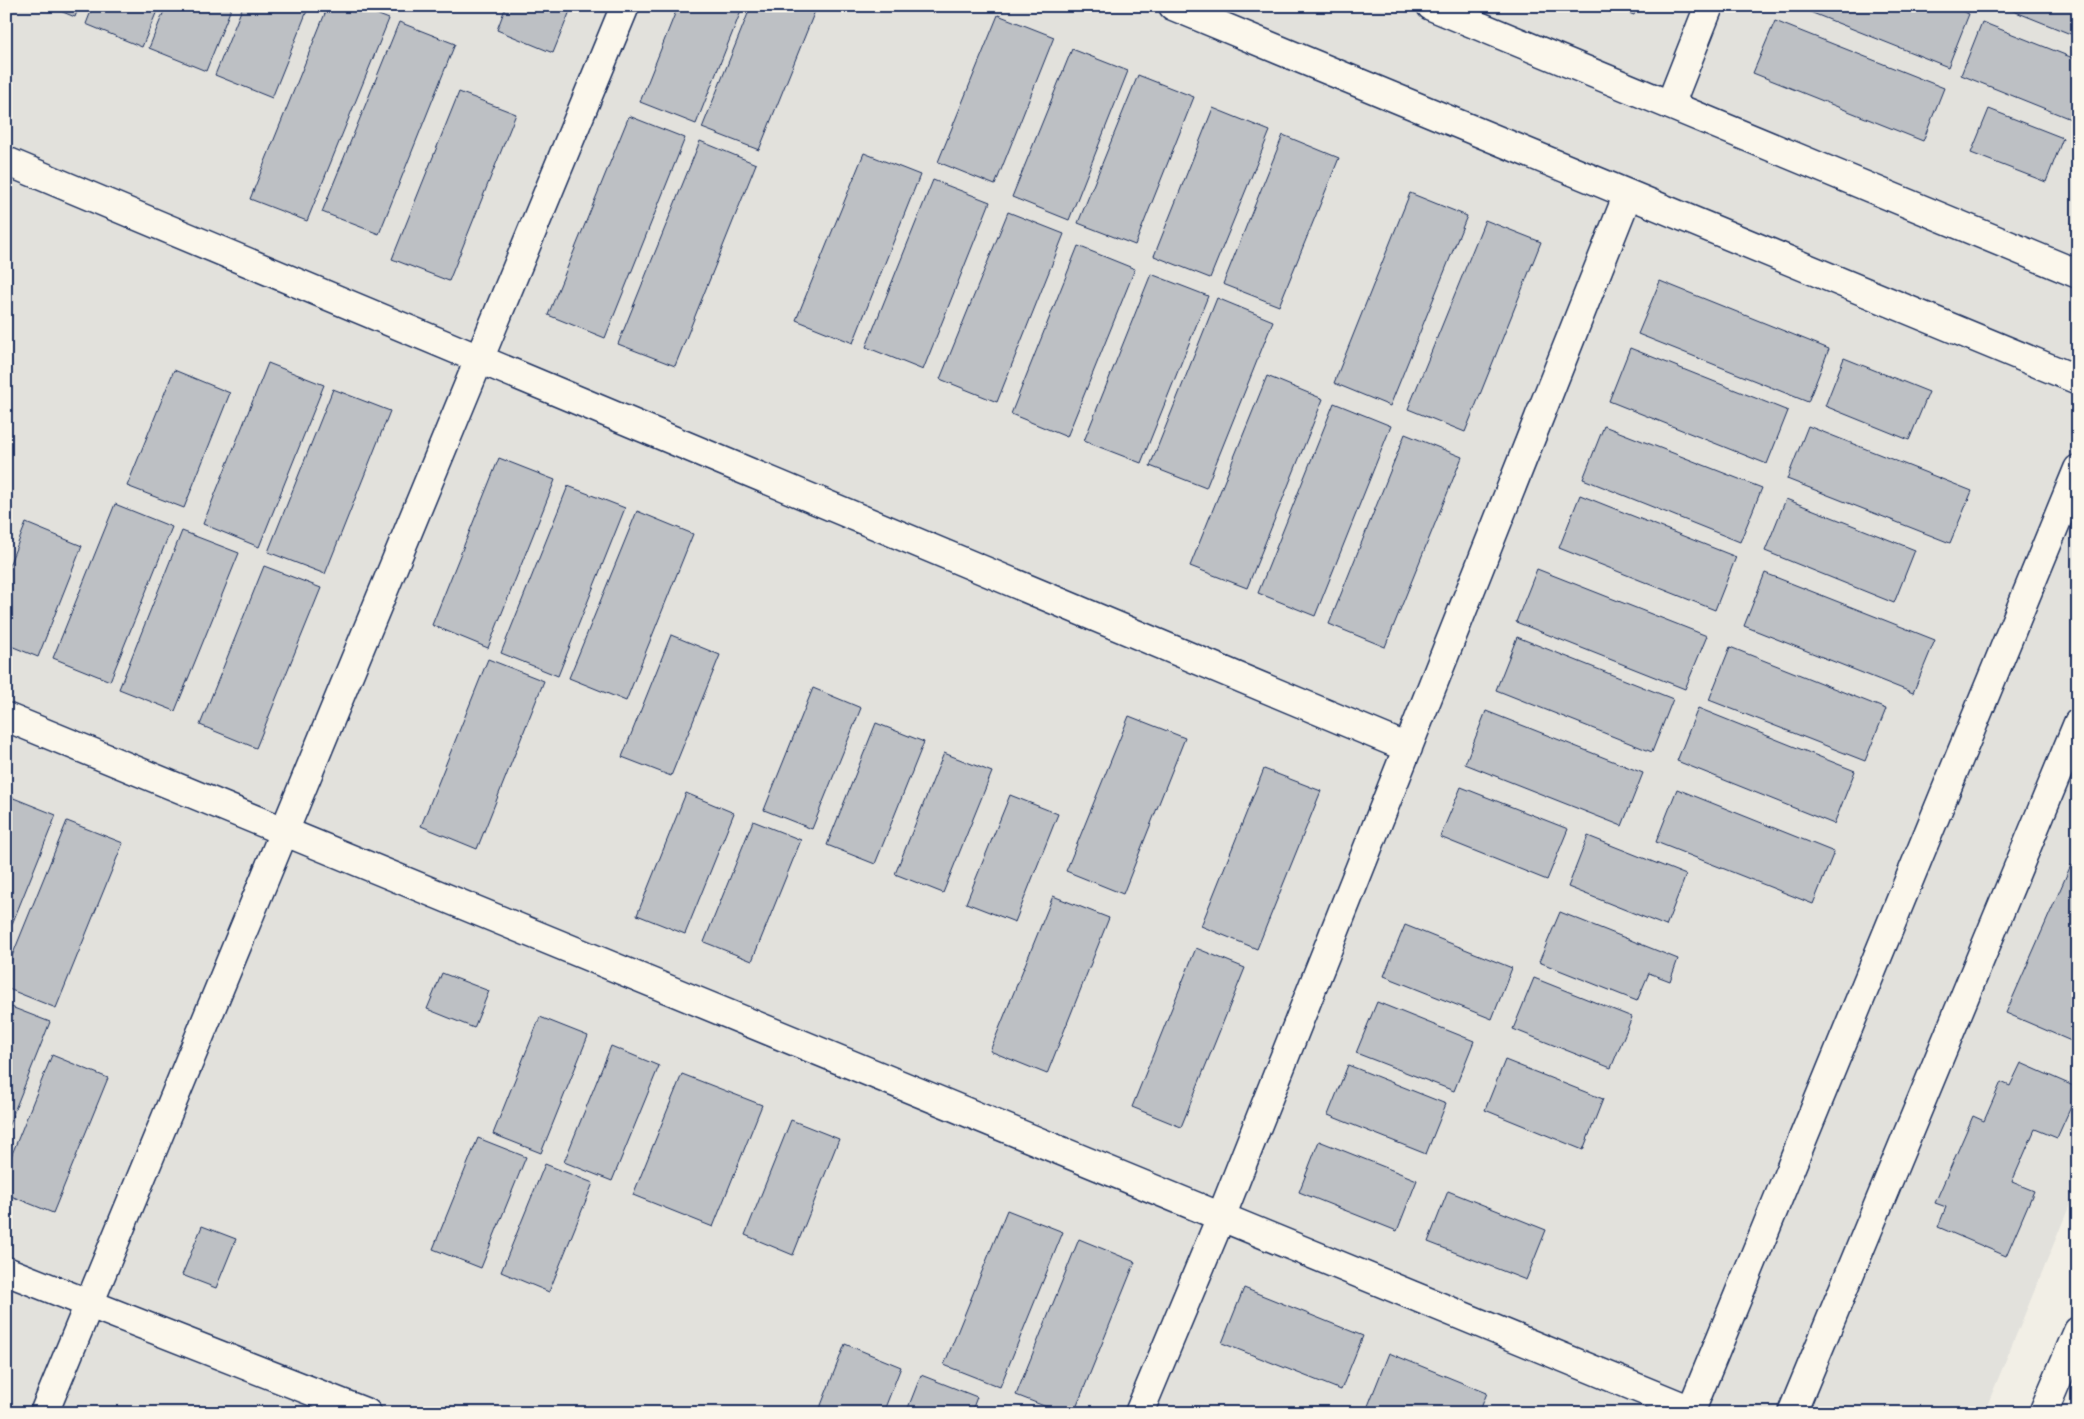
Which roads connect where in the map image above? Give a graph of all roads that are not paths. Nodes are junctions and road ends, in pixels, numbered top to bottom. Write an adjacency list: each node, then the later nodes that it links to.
1 (625, 6): 9 (street)
2 (1173, 6): 7 (street)
3 (1430, 6): 5 (street)
4 (1709, 6): 5 (street)
5 (1670, 105): 8 (street)
6 (6, 161): 9 (street)
7 (1628, 194): 10 (street); 14 (street)
8 (2078, 274)
9 (480, 359): 14 (street); 15 (street)
10 (2078, 380)
11 (2078, 469): 20 (street)
12 (6, 717): 15 (street)
13 (2078, 723): 24 (street)
14 (1408, 748): 16 (street)
15 (284, 831): 16 (street); 18 (street)
16 (1221, 1217): 20 (street); 23 (street)
17 (6, 1271): 18 (street)
18 (89, 1304): 21 (street); 22 (street)
19 (2078, 1331): 25 (street)
20 (1690, 1411)
21 (44, 1413)
22 (367, 1413)
23 (1140, 1413)
24 (1792, 1413)
25 (2043, 1413)

